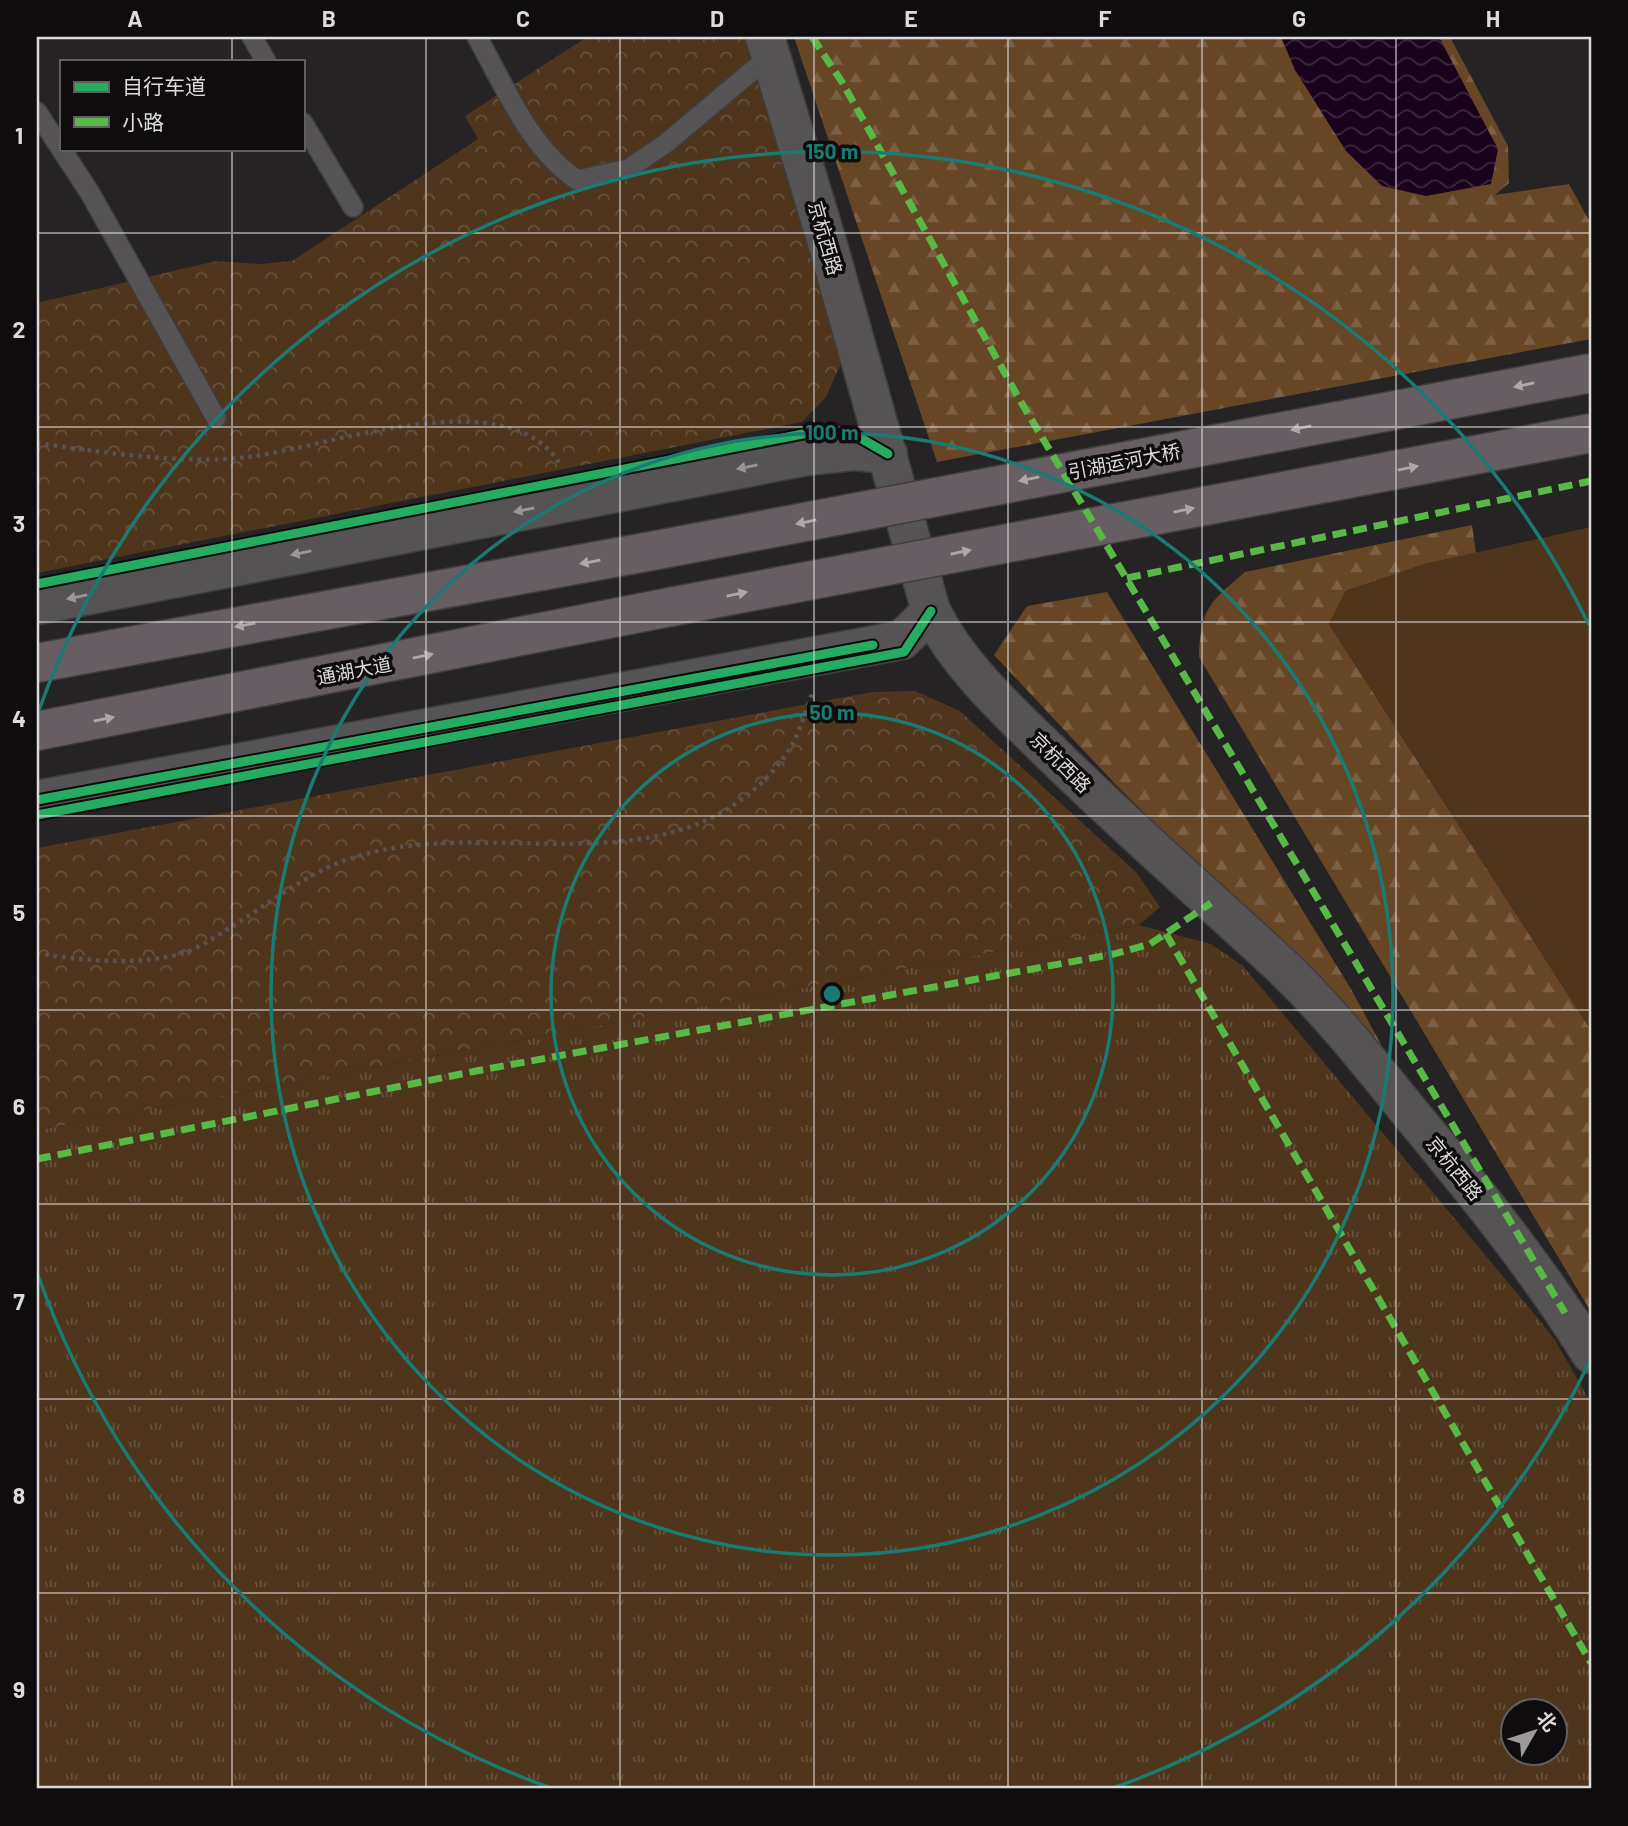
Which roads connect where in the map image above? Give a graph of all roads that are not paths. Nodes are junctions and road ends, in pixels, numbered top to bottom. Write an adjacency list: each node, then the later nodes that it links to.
1 (252, 37): 4 (lane)
2 (477, 37): 3 (lane)
3 (768, 46): 13 (street, 京杭西路)
4 (265, 60)
5 (37, 112): 7 (lane)
6 (304, 125): 9 (lane)
7 (60, 147)
8 (62, 150): 11 (lane)
9 (353, 207)
10 (1591, 373): 16 (main road, 引湖运河大桥, one-way to 16, bridge)
11 (216, 418)
12 (1591, 433): 17 (main road, 通湖大道, one-way to 12, bridge)
13 (888, 454): 14 (street, one-way to 14); 15 (street, 京杭西路)
14 (37, 605)
15 (931, 611): 18 (street); 19 (street, 京杭西路)
16 (37, 663)
17 (37, 732)
18 (37, 800)
19 (1591, 1354)

